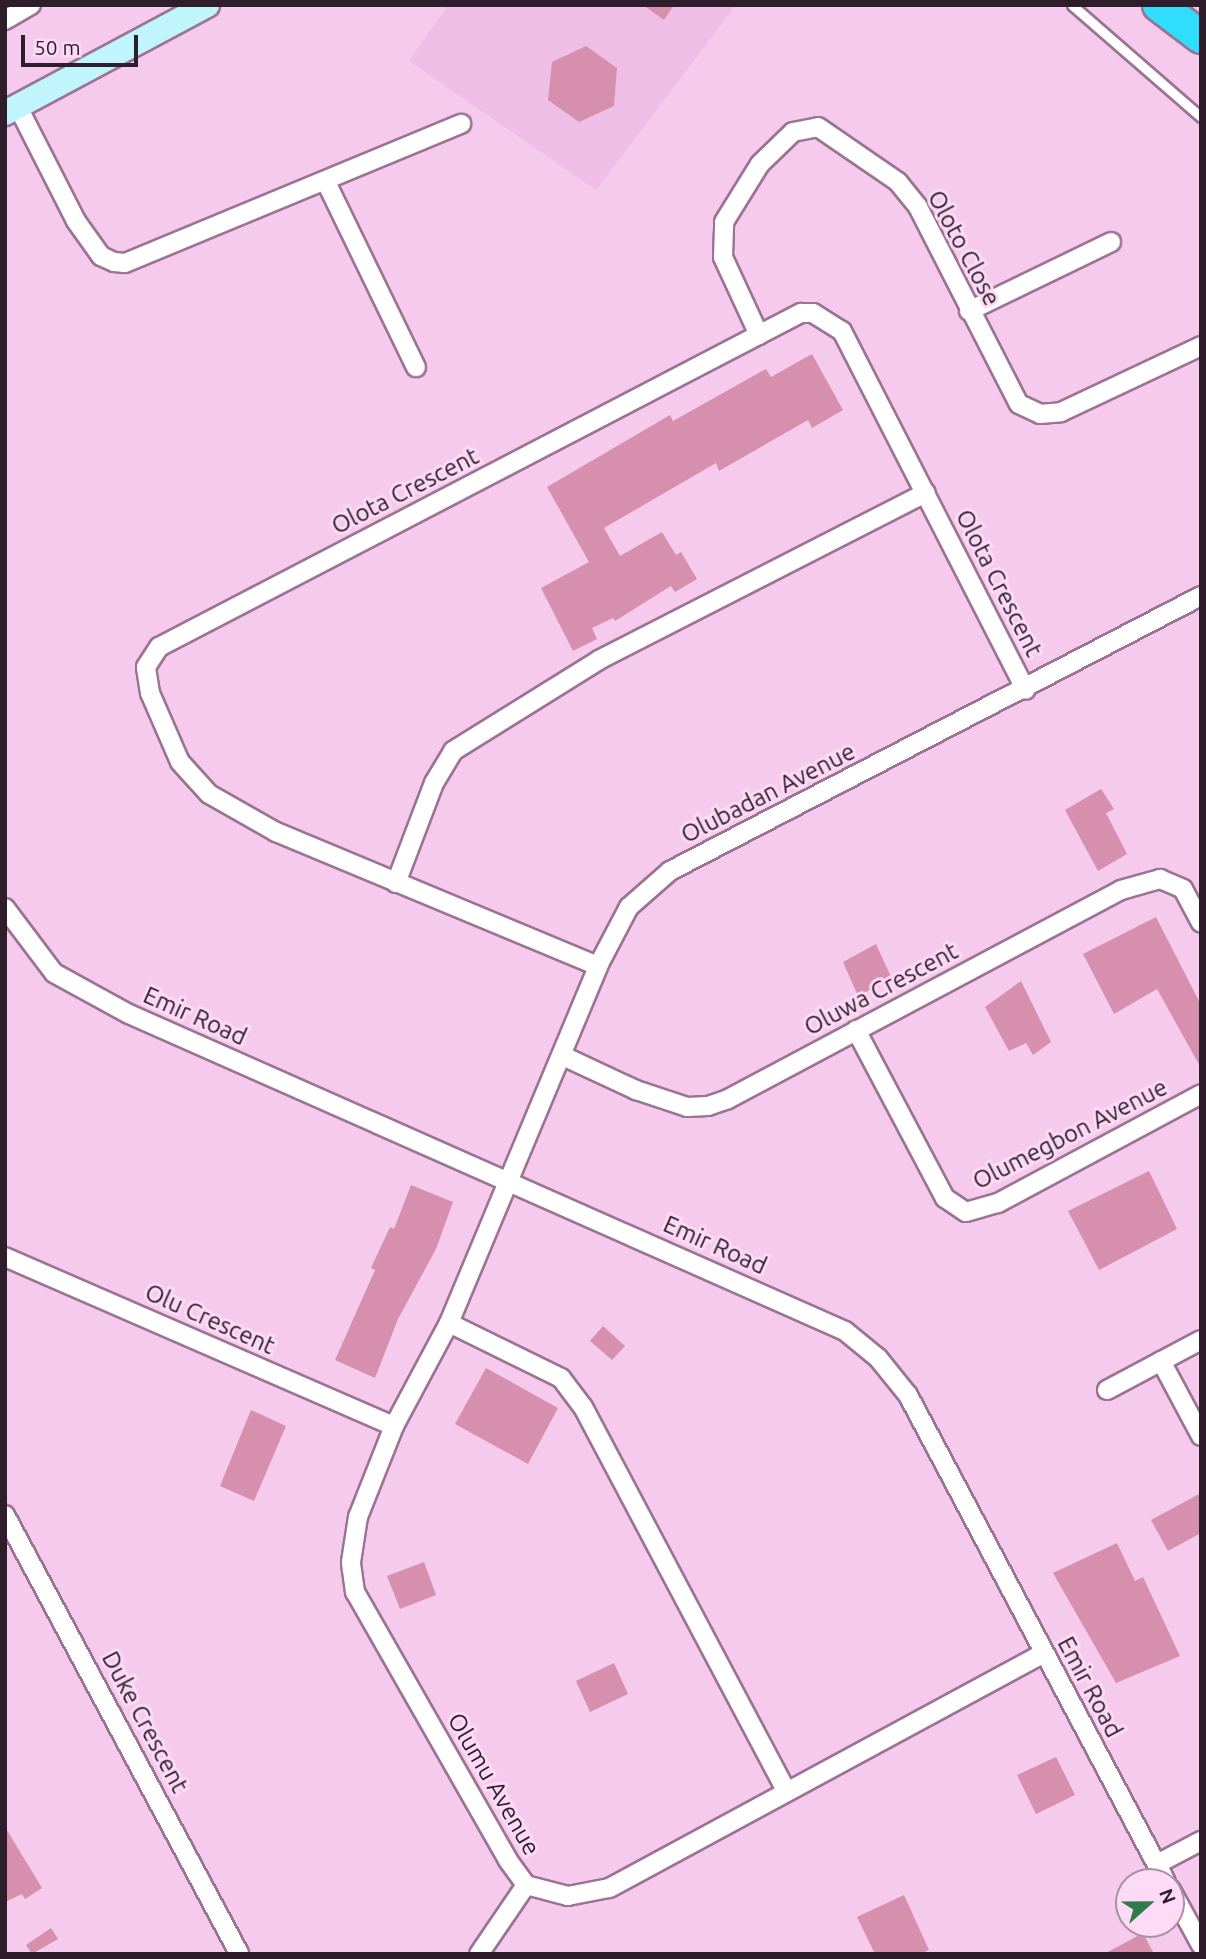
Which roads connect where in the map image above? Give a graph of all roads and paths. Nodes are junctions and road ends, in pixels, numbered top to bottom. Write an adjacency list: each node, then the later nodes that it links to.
1 (31, 5): 5 (street)
2 (207, 5): 7 (main road)
3 (1072, 5): 8 (lane)
4 (1159, 5): 6 (highway)
5 (5, 20)
6 (1201, 37)
7 (12, 110): 10 (street)
8 (1201, 117)
9 (461, 124): 10 (street)
10 (326, 182): 15 (street)
11 (1111, 242): 12 (street)
12 (969, 311): 13 (street, Oloto Close); 14 (street, Oloto Close)
13 (759, 335): 16 (street, Olota Crescent); 19 (street, Olota Crescent)
14 (1201, 346)
15 (416, 367)
16 (926, 493): 18 (street, Olota Crescent); 19 (street)
17 (1201, 596): 18 (street, Olubadan Avenue)
18 (1026, 690): 22 (street, Olubadan Avenue)
19 (396, 883): 22 (street, Olota Crescent)
20 (5, 908): 26 (street, Emir Road)
21 (1201, 923): 23 (street, Oluwa Crescent)
22 (598, 966): 24 (street, Olubadan Avenue)
23 (856, 1030): 24 (street, Oluwa Crescent); 25 (street, Olumegbon Avenue)
24 (563, 1056): 26 (street, Olubadan Avenue)
25 (1201, 1094)
26 (510, 1179): 28 (street, Olumu Avenue); 35 (street, Emir Road)
27 (5, 1257): 32 (street, Olu Crescent)
28 (449, 1323): 32 (street, Olumu Avenue); 36 (street)
29 (1201, 1340): 30 (street)
30 (1161, 1361): 31 (street); 33 (street)
31 (1107, 1390)
32 (394, 1426): 40 (street, Olumu Avenue)
33 (1201, 1436)
34 (5, 1515): 43 (street, Duke Crescent)
35 (1044, 1653): 36 (street, Olumu Avenue); 38 (street, Emir Road)
36 (786, 1791): 40 (street, Olumu Avenue)
37 (1201, 1841): 38 (street)
38 (1157, 1864): 39 (street, Emir Road)
39 (1159, 1868)
40 (526, 1885): 44 (street)
41 (1185, 1916): 42 (street)
42 (1201, 1945)
43 (239, 1954)
44 (478, 1954)

